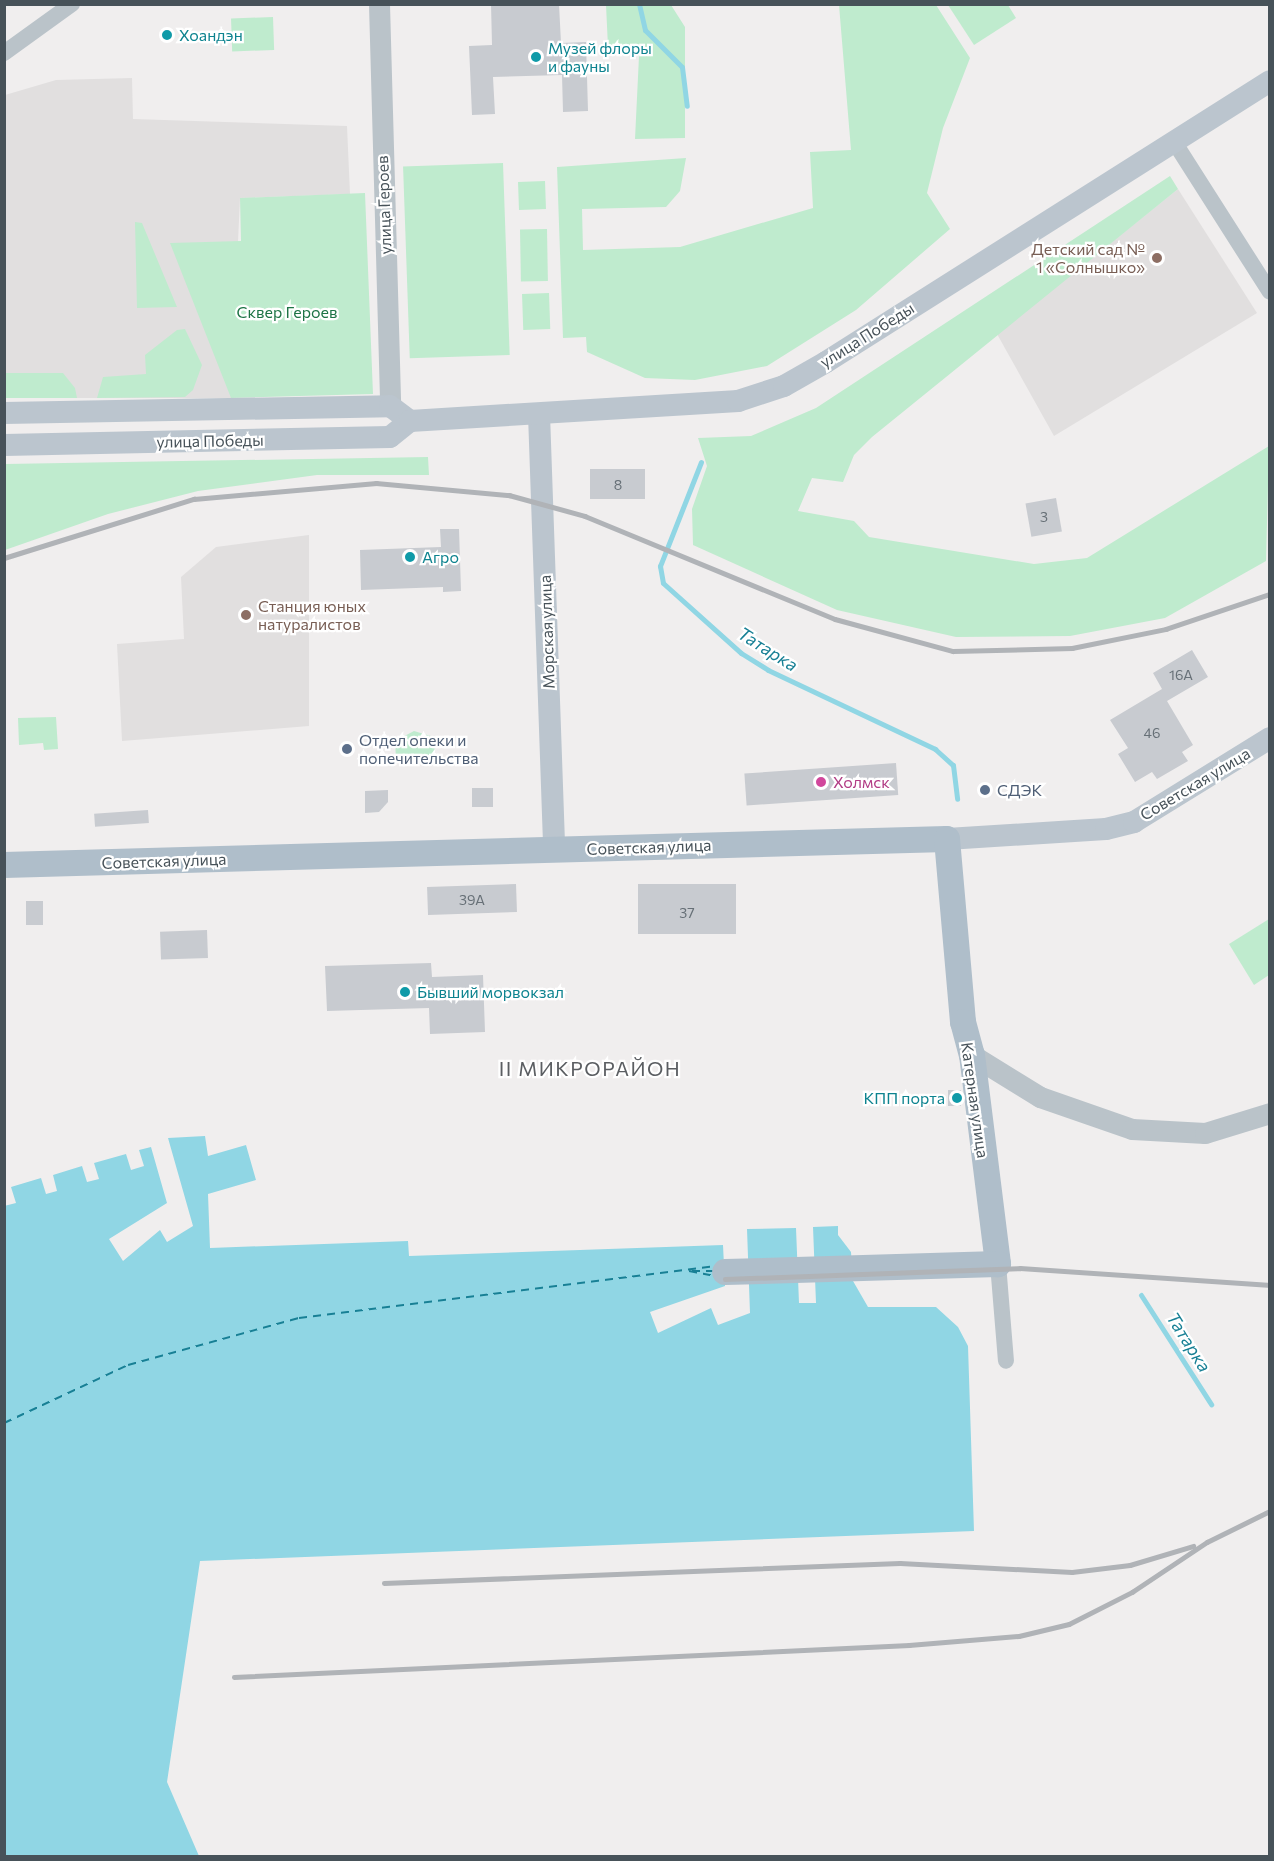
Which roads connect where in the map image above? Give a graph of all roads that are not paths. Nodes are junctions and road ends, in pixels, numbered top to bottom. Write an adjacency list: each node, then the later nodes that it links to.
1 (72, 4): 3 (street)
2 (379, 4): 7 (street, улица Героев)
3 (4, 53)
4 (1269, 81): 5 (main road, улица Победы)
5 (1173, 140): 6 (street); 9 (main road, улица Победы)
6 (1269, 292)
7 (390, 406): 8 (main road, улица Победы); 10 (main road)
8 (4, 413)
9 (539, 414): 10 (main road, улица Победы); 14 (main road, Морская улица)
10 (410, 421): 11 (main road, улица Победы)
11 (4, 445)
12 (1269, 738): 13 (main road, Советская улица)
13 (947, 839): 14 (main road, Советская улица); 16 (main road, Катерная улица)
14 (554, 850): 15 (main road, Советская улица)
15 (4, 865)
16 (972, 1055): 17 (street); 18 (main road, Катерная улица)
17 (1269, 1113)
18 (998, 1264): 19 (main road); 20 (street, Катерная улица)
19 (725, 1272)
20 (1006, 1361)

